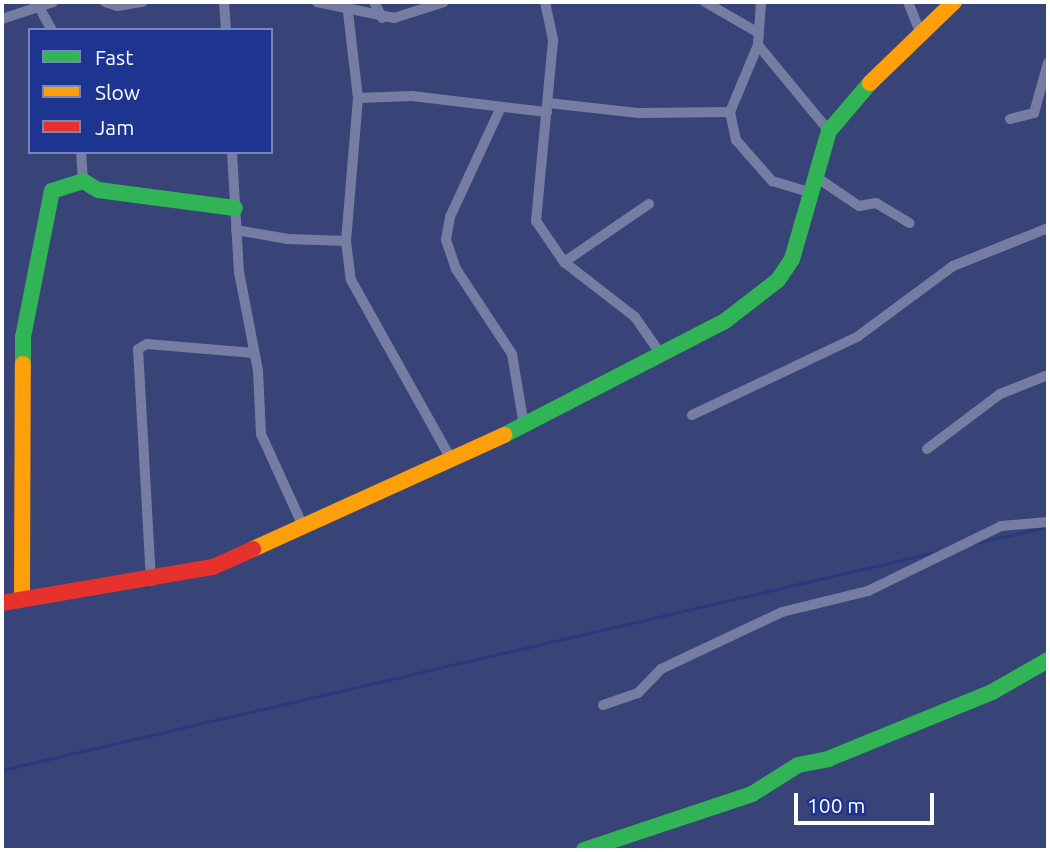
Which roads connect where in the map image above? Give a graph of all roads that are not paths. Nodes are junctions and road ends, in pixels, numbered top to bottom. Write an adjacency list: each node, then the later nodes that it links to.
1 (52, 2): 13 (street)
2 (105, 2): 3 (street)
3 (144, 2)
4 (224, 2): 18 (street)
5 (317, 2): 14 (street)
6 (374, 2): 15 (street)
7 (444, 2): 15 (street)
8 (545, 2): 25 (street)
9 (705, 2): 20 (street)
10 (761, 2): 20 (street)
11 (908, 2): 19 (street)
12 (954, 2): 19 (street)
13 (39, 7): 16 (street); 17 (street)
14 (348, 12): 15 (street); 23 (street)
15 (382, 18)
16 (2, 19)
17 (51, 28)
18 (226, 28)
19 (920, 31): 28 (street)
20 (757, 32): 21 (street)
21 (758, 45): 26 (street); 28 (street)
22 (1048, 63): 27 (street)
23 (358, 98): 24 (street); 39 (street)
24 (501, 107): 25 (street); 45 (street)
25 (547, 107): 26 (street); 40 (street)
26 (730, 112): 33 (street)
27 (1010, 119)
28 (829, 131): 31 (street)
29 (81, 154): 32 (street)
30 (232, 154): 35 (street)
31 (817, 177): 33 (street); 36 (street)
32 (83, 181): 35 (street); 51 (street)
33 (812, 193): 42 (street)
34 (649, 204): 40 (street)
35 (235, 208): 38 (street)
36 (909, 223)
37 (1048, 228): 44 (street)
38 (236, 230): 39 (street); 41 (street)
39 (346, 241): 47 (street)
40 (564, 262): 42 (street)
41 (254, 353): 49 (street); 50 (street)
42 (662, 356): 45 (street)
43 (1048, 375): 46 (street)
44 (692, 415)
45 (524, 426): 47 (street)
46 (926, 449)
47 (451, 459): 49 (street)
48 (1048, 522): 54 (street)
49 (302, 524): 50 (street)
50 (151, 581): 51 (street)
51 (22, 598): 52 (street)
52 (2, 603)
53 (1048, 660): 55 (street)
54 (603, 705)
55 (584, 850)

